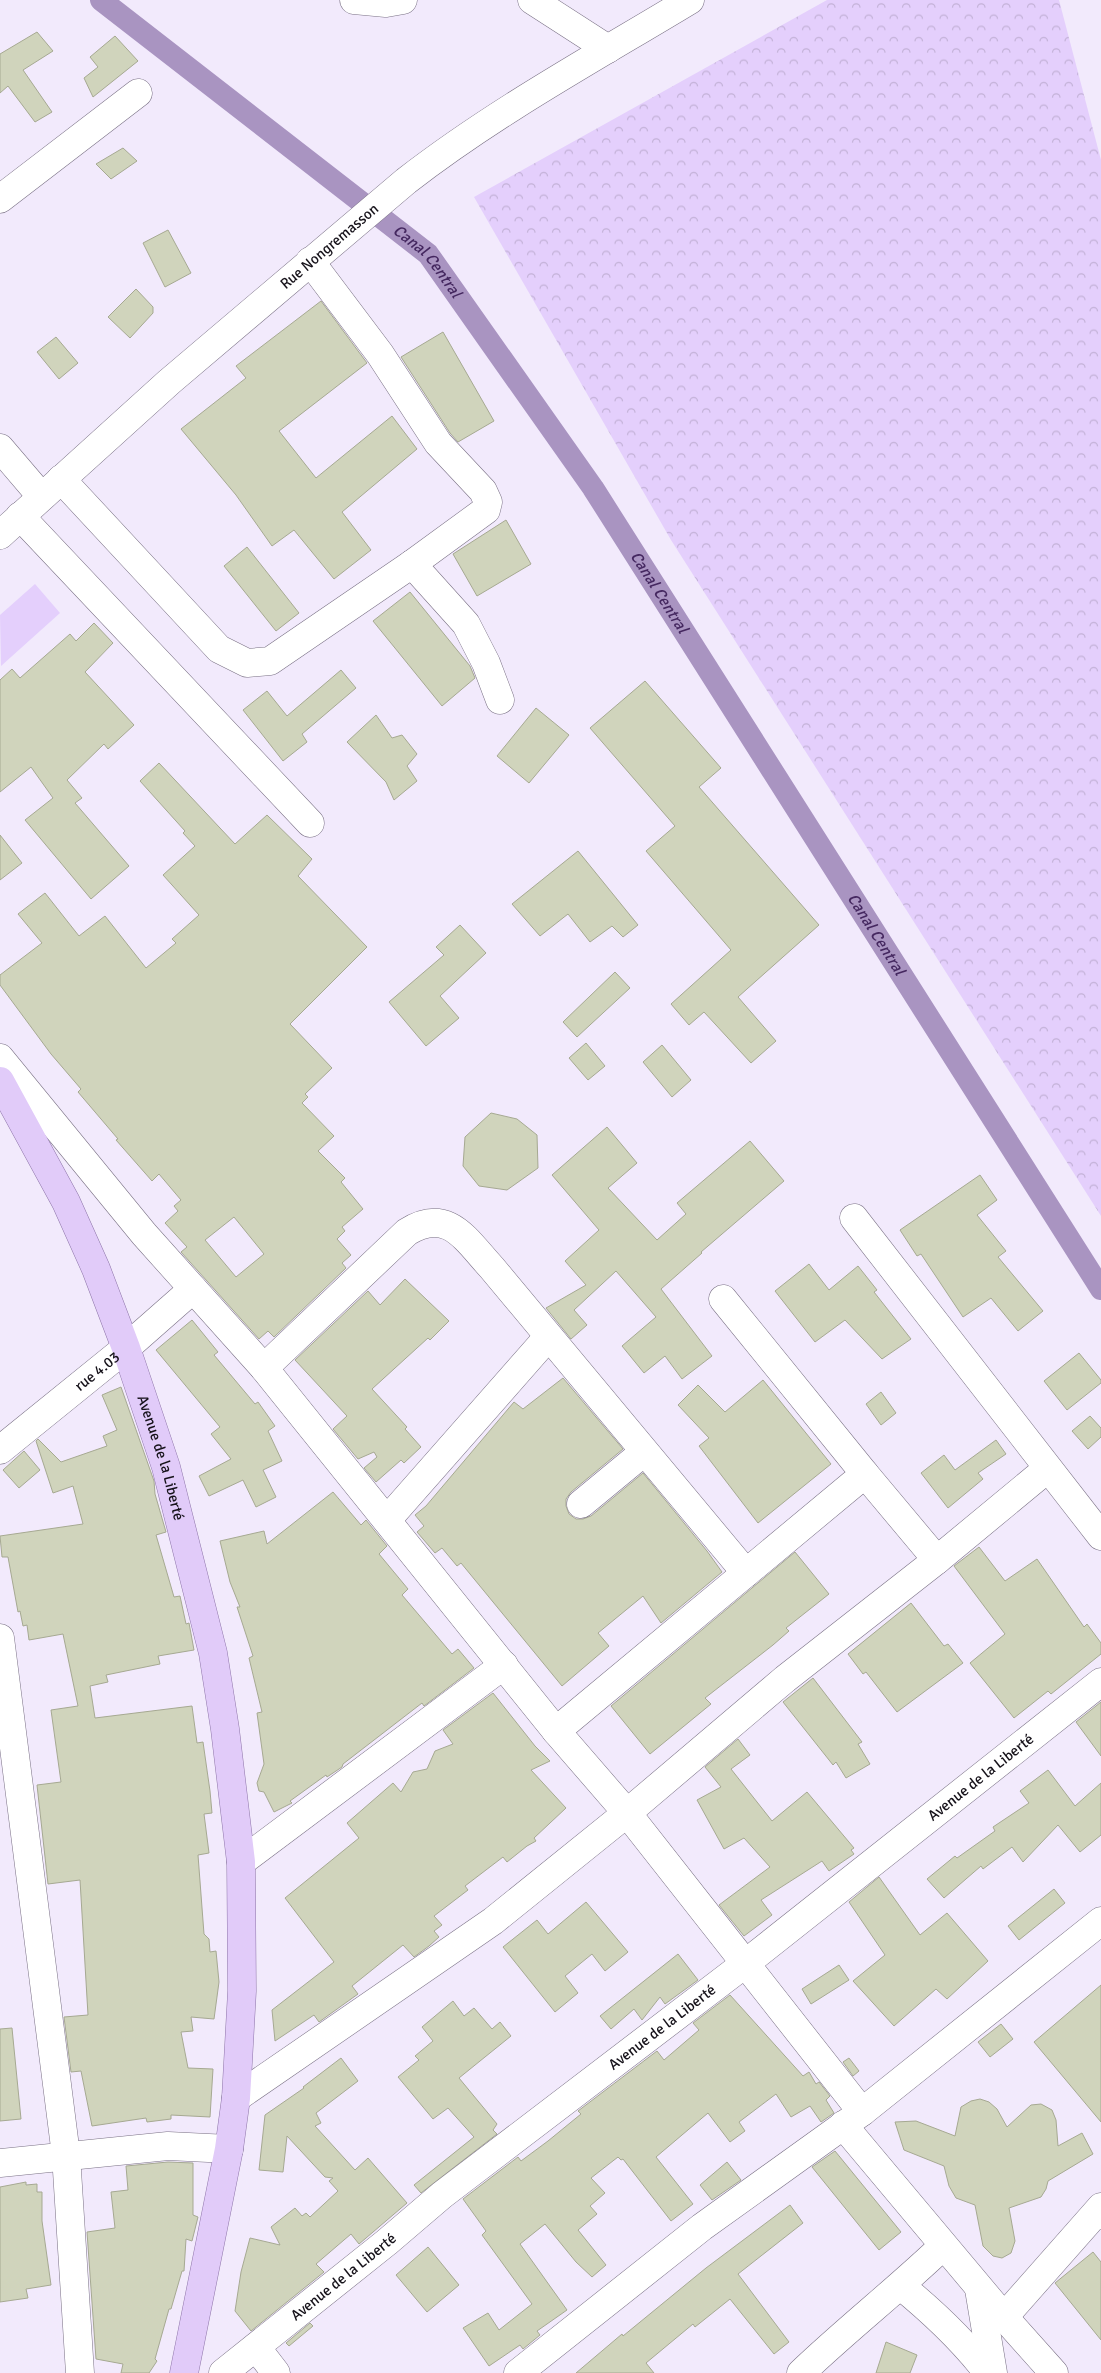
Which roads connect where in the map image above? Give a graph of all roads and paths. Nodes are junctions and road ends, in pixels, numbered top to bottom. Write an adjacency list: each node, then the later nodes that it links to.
1 (354, 0): 2 (street)
2 (403, 0)
3 (532, 0): 5 (street)
4 (690, 0): 5 (street, Rue Nongremasson)
5 (608, 50): 8 (street, Rue Nongremasson)
6 (138, 93): 7 (street)
7 (0, 199)
8 (310, 261): 10 (street, Rue Nongremasson); 13 (street)
9 (0, 448): 10 (street)
10 (51, 488): 11 (street, Rue Nongremasson); 13 (street)
11 (20, 516): 12 (street, Rue Nongremasson); 15 (street)
12 (0, 535)
13 (412, 564): 14 (street)
14 (500, 700)
15 (310, 823)
16 (0, 1058): 19 (street)
17 (0, 1081): 22 (main road, Avenue de la Liberté)
18 (854, 1218): 26 (street)
19 (193, 1290): 22 (street, rue 4.03); 23 (street)
20 (723, 1299): 27 (street)
21 (548, 1337): 23 (street); 25 (street); 29 (street)
22 (126, 1348): 24 (street, rue 4.03); 38 (main road, Avenue de la Liberté)
23 (264, 1368): 29 (street)
24 (0, 1450)
25 (644, 1452): 28 (street); 32 (street)
26 (1047, 1469): 30 (street); 31 (street)
27 (865, 1474): 31 (street); 32 (street)
28 (581, 1504)
29 (387, 1520): 34 (street)
30 (1101, 1536)
31 (937, 1560): 37 (street)
32 (746, 1573): 36 (street)
33 (0, 1638): 44 (street)
34 (504, 1666): 36 (street); 38 (street)
35 (1101, 1682): 40 (street, Avenue de la Liberté)
36 (556, 1731): 37 (street)
37 (627, 1813): 40 (street); 41 (street)
38 (241, 1862): 41 (main road, Avenue de la Liberté)
39 (1101, 1921): 42 (street)
40 (746, 1964): 42 (street); 51 (street, Avenue de la Liberté)
41 (236, 2098): 43 (main road, Avenue de la Liberté)
42 (853, 2118): 47 (street); 56 (street)
43 (229, 2149): 44 (street); 53 (main road, Avenue de la Liberté)
44 (66, 2155): 45 (street); 52 (street)
45 (0, 2163)
46 (1101, 2207): 50 (street)
47 (943, 2246): 48 (street); 49 (street)
48 (979, 2285): 50 (street); 59 (street)
49 (901, 2286): 57 (street); 58 (street)
50 (1004, 2317): 60 (street)
51 (256, 2347): 54 (street, Avenue de la Liberté); 55 (street)
52 (80, 2373)
53 (184, 2373)
54 (223, 2373)
55 (276, 2373)
56 (518, 2373)
57 (800, 2373)
58 (988, 2373)
59 (993, 2373)
60 (1054, 2373)

